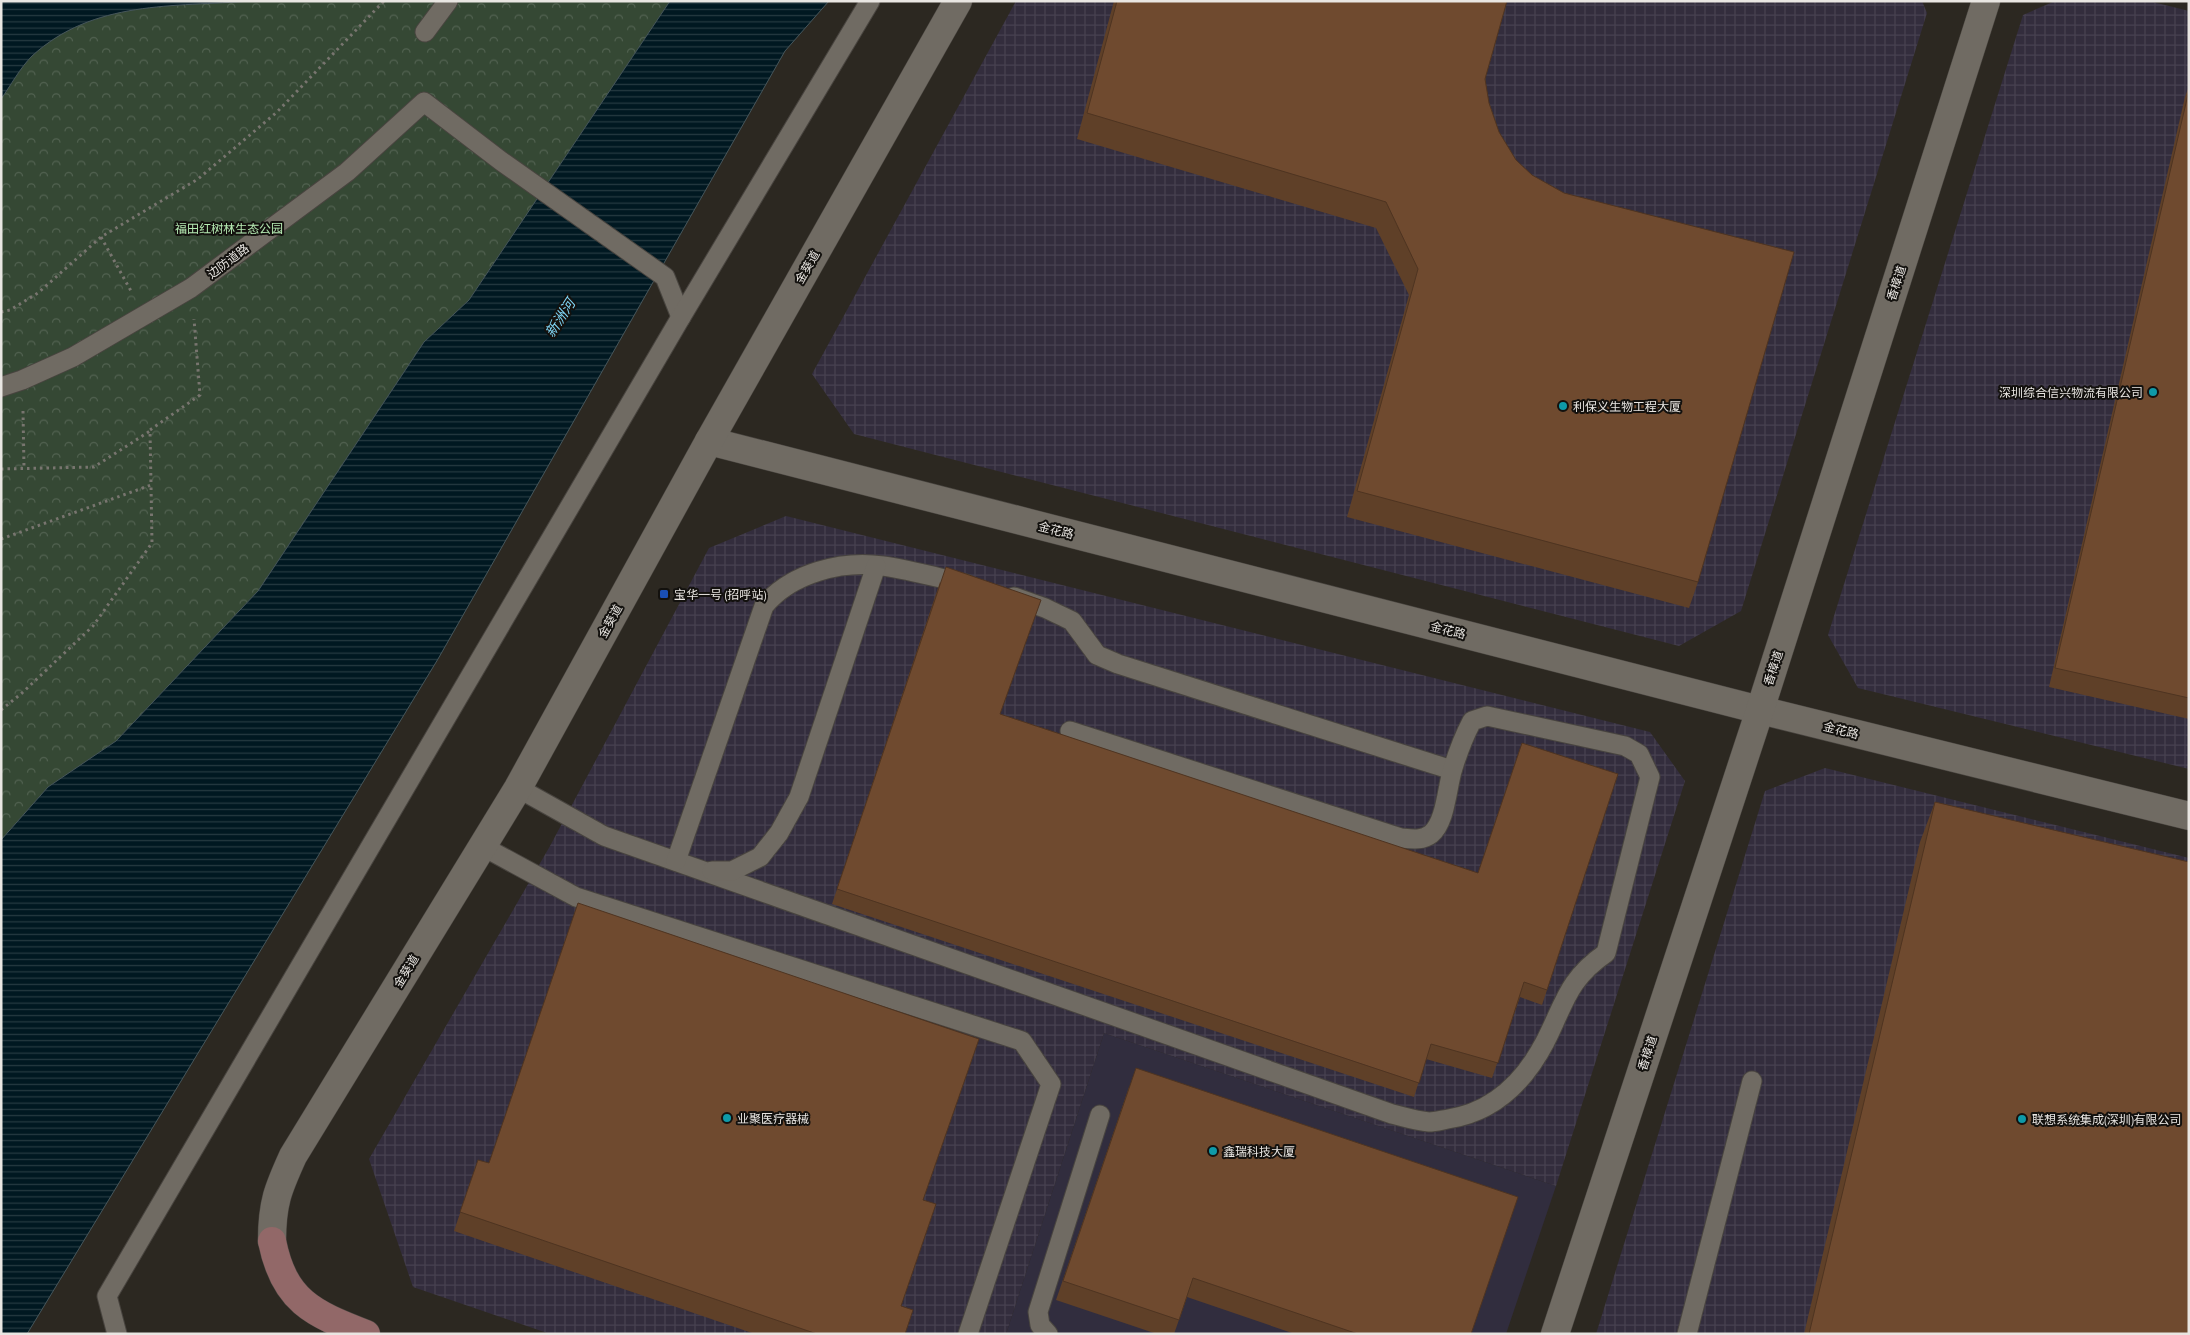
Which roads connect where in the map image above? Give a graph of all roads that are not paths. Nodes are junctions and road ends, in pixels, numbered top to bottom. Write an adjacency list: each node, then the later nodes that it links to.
1 (448, 1): 5 (lane)
2 (870, 1): 6 (lane)
3 (958, 1): 8 (street, 金葵道)
4 (1986, 1): 10 (street, 香樟道)
5 (425, 32)
6 (681, 317): 7 (lane, 边防道路); 22 (lane)
7 (1, 387)
8 (709, 441): 10 (street, 金花路); 13 (street, 金葵道)
9 (876, 566): 12 (lane); 16 (lane); 17 (lane)
10 (1760, 710): 14 (street, 金花路); 25 (street, 香樟道)
11 (1070, 731): 12 (lane)
12 (1452, 770): 17 (lane)
13 (518, 788): 15 (street, 金葵道); 16 (lane)
14 (2189, 816)
15 (482, 846): 20 (street, 金葵道); 23 (lane)
16 (676, 861): 17 (lane)
17 (704, 871)
18 (1752, 1080): 26 (lane)
19 (1100, 1115): 24 (lane)
20 (272, 1241): 21 (main road)
21 (352, 1331)
22 (117, 1334)
23 (968, 1334)
24 (1048, 1334)
25 (1555, 1334)
26 (1687, 1334)

